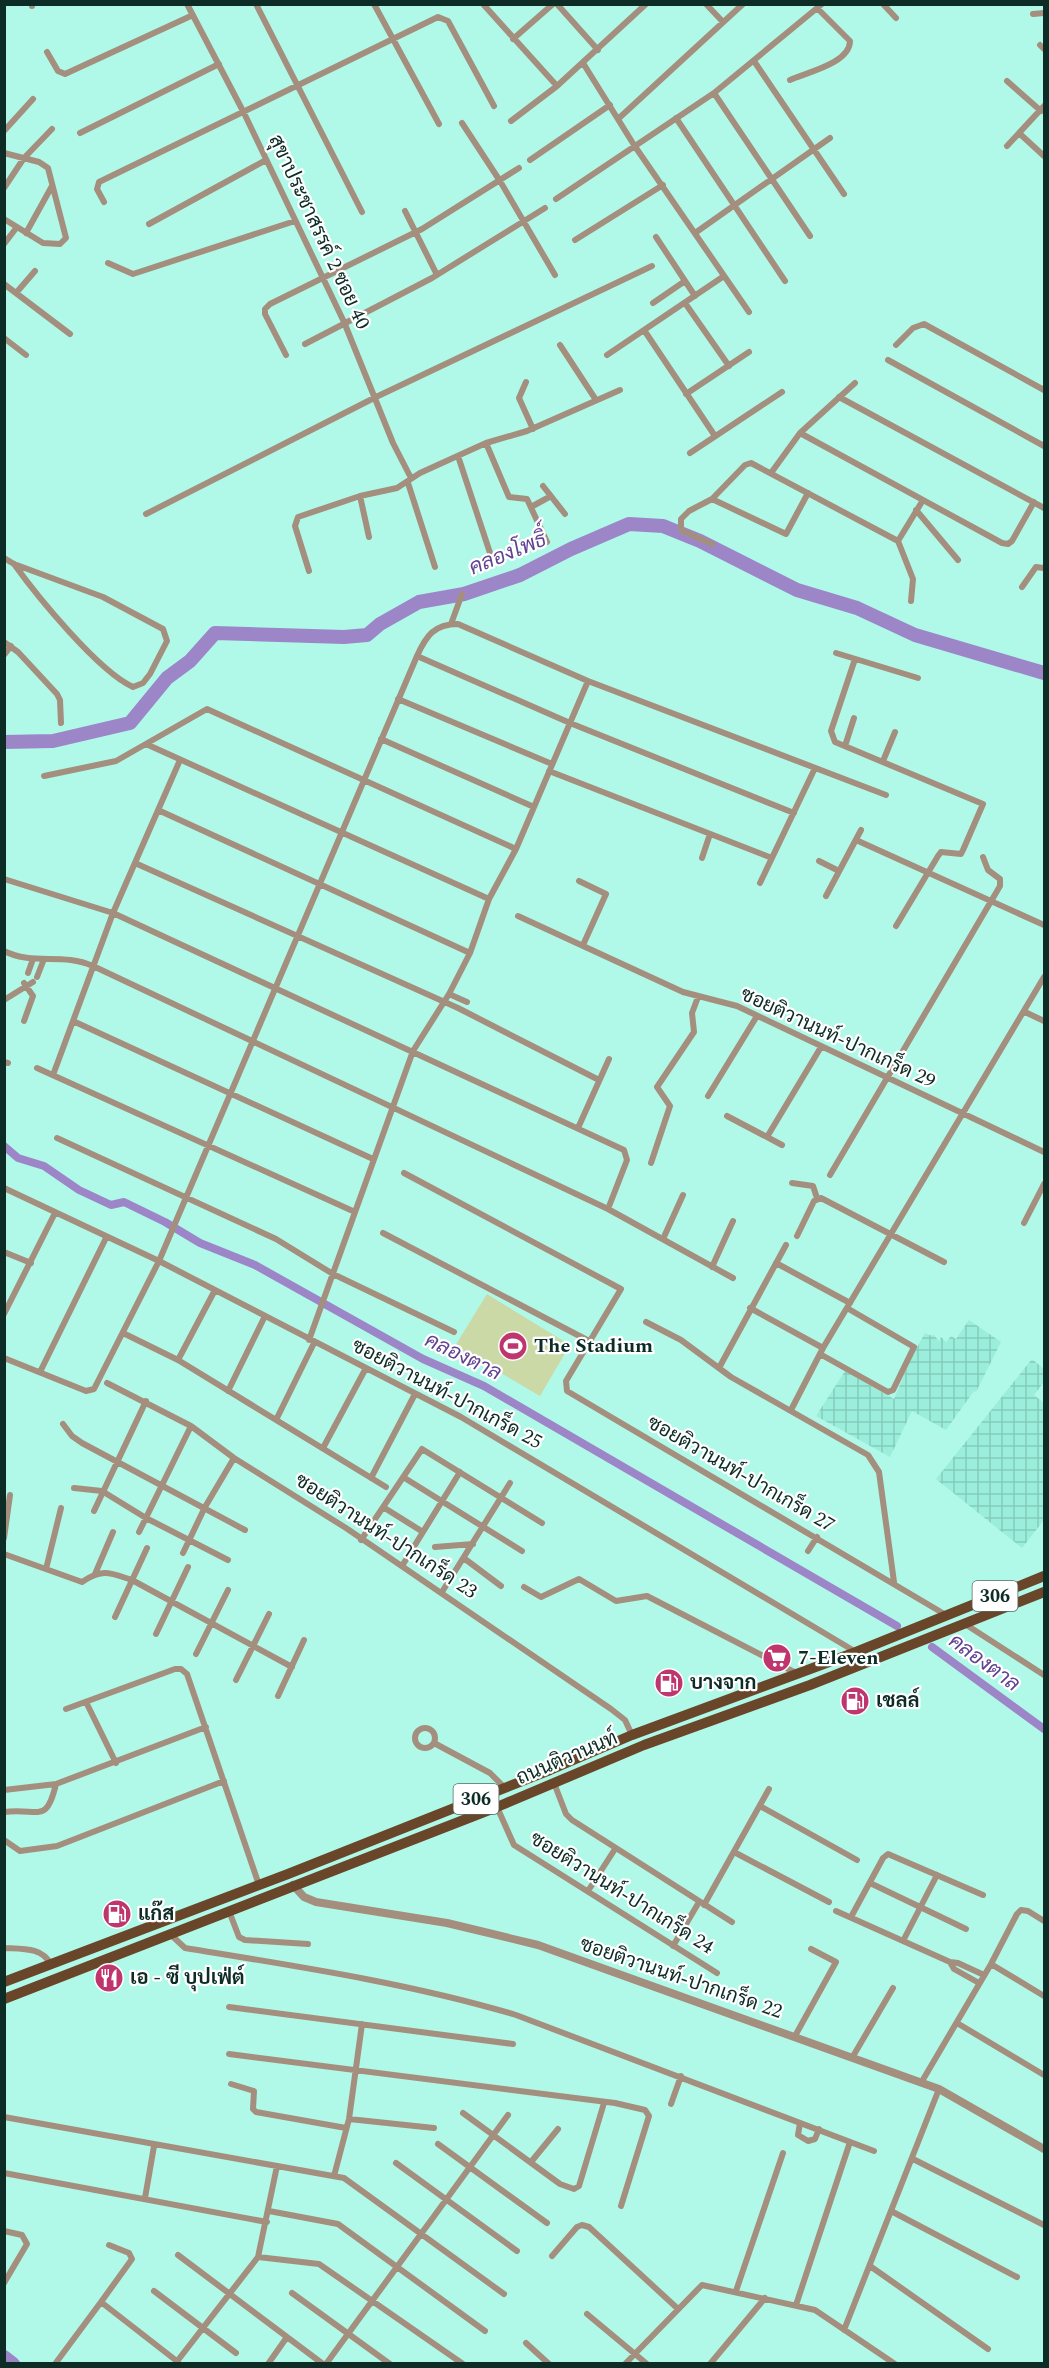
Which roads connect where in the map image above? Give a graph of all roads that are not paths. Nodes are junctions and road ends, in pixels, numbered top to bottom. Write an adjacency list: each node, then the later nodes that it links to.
1 (187, 4): 13 (street, สุขาประชาสรรค์ 2 ซอย 40)
2 (256, 4): 26 (street)
3 (374, 4): 17 (street)
4 (483, 4): 16 (street)
5 (555, 4): 16 (street); 18 (street)
6 (646, 4): 18 (street)
7 (706, 4): 15 (street)
8 (743, 4): 15 (street)
9 (883, 4): 14 (street)
10 (819, 6): 20 (street); 23 (street)
11 (1044, 13): 12 (street)
12 (1033, 14)
13 (193, 15): 19 (street); 22 (street, สุขาประชาสรรค์ 2 ซอย 40)
14 (896, 18)
15 (723, 22): 34 (street)
16 (513, 39): 25 (street)
17 (394, 40): 26 (street); 30 (street); 37 (street)
18 (598, 50): 21 (street)
19 (47, 52)
20 (754, 61): 27 (street); 45 (street)
21 (583, 63): 25 (street); 29 (street)
22 (219, 64): 32 (street, สุขาประชาสรรค์ 2 ซอย 40); 40 (street)
23 (790, 80)
24 (1007, 81): 31 (street)
25 (557, 86): 35 (street)
26 (297, 87): 32 (street); 63 (street)
27 (714, 93): 33 (street); 52 (street)
28 (33, 99): 39 (street)
29 (610, 105): 34 (street); 50 (street)
30 (494, 106)
31 (1042, 109): 41 (street)
32 (244, 112): 49 (street, สุขาประชาสรรค์ 2 ซอย 40); 59 (street)
33 (676, 118): 43 (street); 60 (street)
34 (618, 119): 43 (street)
35 (511, 121)
36 (462, 123): 53 (street)
37 (439, 124)
38 (52, 129): 48 (street)
39 (4, 130)
40 (80, 133)
41 (1019, 133): 44 (street); 47 (street)
42 (830, 138): 45 (street)
43 (634, 145): 55 (street); 58 (street)
44 (1007, 146)
45 (813, 150): 52 (street); 57 (street)
46 (4, 153): 48 (street)
47 (1044, 156)
48 (24, 158): 54 (street); 56 (street)
49 (266, 160): 65 (street, สุขาประชาสรรค์ 2 ซอย 40); 67 (street)
50 (530, 160)
51 (519, 168): 53 (street)
52 (771, 179): 60 (street); 72 (street)
53 (500, 181): 66 (street); 69 (street)
54 (52, 185): 70 (street); 70 (street)
55 (663, 185): 71 (street); 74 (street)
56 (4, 188)
57 (844, 195)
58 (556, 199)
59 (104, 202)
60 (734, 205): 71 (street); 84 (street)
61 (545, 208): 66 (street)
62 (405, 211): 69 (street)
63 (362, 212)
64 (4, 219): 68 (street)
65 (295, 221): 76 (street); 82 (street, สุขาประชาสรรค์ 2 ซอย 40)
66 (524, 221): 79 (street); 80 (street)
67 (149, 224)
68 (18, 227): 70 (street); 75 (street)
69 (416, 232): 79 (street); 82 (street)
70 (26, 233)
71 (695, 233): 81 (street)
72 (810, 236)
73 (656, 237): 83 (street)
74 (575, 240)
75 (4, 244)
76 (108, 263)
77 (652, 266): 110 (street)
78 (34, 271): 86 (street)
79 (437, 275): 91 (street)
80 (555, 276)
81 (724, 276): 87 (street); 90 (street)
82 (321, 277): 91 (street, สุขาประชาสรรค์ 2 ซอย 40); 100 (street)
83 (685, 281): 87 (street); 88 (street)
84 (785, 281)
85 (4, 284): 86 (street)
86 (16, 293): 93 (street)
87 (694, 296): 89 (street)
88 (654, 303)
89 (685, 303): 92 (street); 103 (street)
90 (749, 312)
91 (344, 322): 95 (street); 110 (street, สุขาประชาสรรค์ 2 ซอย 40)
92 (644, 330): 101 (street); 109 (street)
93 (70, 334)
94 (4, 338): 99 (street)
95 (305, 344)
96 (560, 345): 112 (street)
97 (896, 345): 107 (street)
98 (749, 352): 103 (street)
99 (26, 355)
100 (286, 355)
101 (607, 355)
102 (888, 360): 117 (street)
103 (729, 366): 109 (street)
104 (526, 382): 113 (street)
105 (855, 383): 111 (street)
106 (620, 390): 112 (street)
107 (1044, 390)
108 (782, 392): 115 (street)
109 (686, 394): 115 (street)
110 (376, 397): 121 (street, สุขาประชาสรรค์ 2 ซอย 40); 132 (street)
111 (839, 397): 114 (street); 128 (street)
112 (596, 400): 113 (street)
113 (532, 429): 116 (street)
114 (800, 433): 120 (street); 127 (street)
115 (715, 436): 118 (street)
116 (486, 443): 119 (street); 129 (street)
117 (1044, 446)
118 (690, 453)
119 (458, 456): 121 (street); 140 (street)
120 (771, 473): 123 (street); 126 (street)
121 (410, 480): 124 (street); 142 (street, สุขาประชาสรรค์ 2 ซอย 40)
122 (543, 486): 125 (street)
123 (808, 493): 126 (street); 135 (street)
124 (360, 496): 134 (street); 144 (street)
125 (551, 496): 129 (street); 133 (street)
126 (712, 499): 137 (street)
127 (922, 500): 128 (street); 131 (street)
128 (1034, 502): 130 (street)
129 (531, 507): 136 (street)
130 (1044, 508)
131 (916, 510): 135 (street); 139 (street)
132 (146, 514)
133 (565, 514)
134 (369, 537)
135 (898, 541): 147 (street)
136 (547, 542)
137 (712, 544)
138 (4, 558): 141 (street)
139 (958, 560)
140 (493, 562)
141 (14, 564): 141 (street)
142 (435, 567)
143 (1044, 568): 145 (street)
144 (309, 570)
145 (1022, 587)
146 (462, 594): 148 (street)
147 (911, 601)
148 (451, 624): 153 (street); 156 (street)
149 (4, 642): 150 (street)
150 (11, 646): 152 (street); 159 (street)
151 (836, 653): 154 (street)
152 (4, 655)
153 (417, 656): 157 (street); 160 (street)
154 (855, 659): 155 (street); 164 (street)
155 (918, 678)
156 (588, 681): 160 (street); 168 (street)
157 (398, 699): 162 (street); 167 (street)
158 (854, 718): 164 (street)
159 (62, 723)
160 (570, 723): 167 (street); 175 (street)
161 (895, 732): 166 (street)
162 (381, 739): 171 (street); 173 (street)
163 (146, 744): 165 (street); 170 (street); 171 (street)
164 (845, 746): 166 (street)
165 (180, 760): 174 (street); 177 (street)
166 (883, 761): 187 (street)
167 (552, 764): 169 (street)
168 (815, 768): 172 (street); 175 (street)
169 (549, 771): 173 (street); 178 (street)
170 (44, 777)
171 (364, 781): 177 (street); 180 (street)
172 (886, 795)
173 (534, 807): 180 (street)
174 (158, 810): 185 (street); 191 (street)
175 (794, 813): 183 (street)
176 (861, 830): 179 (street)
177 (341, 834): 191 (street); 193 (street)
178 (710, 834): 182 (street); 183 (street)
179 (856, 840): 186 (street); 187 (street)
180 (516, 849): 193 (street)
181 (983, 857): 194 (street)
182 (702, 858)
183 (772, 858): 190 (street)
184 (819, 861): 186 (street)
185 (135, 863): 195 (street); 199 (street)
186 (839, 871): 192 (street)
187 (929, 871): 194 (street); 198 (street)
188 (4, 879): 195 (street)
189 (579, 881): 200 (street)
190 (760, 883)
191 (319, 886): 199 (street); 202 (street)
192 (826, 896)
193 (489, 899): 202 (street)
194 (992, 900): 197 (street); 226 (street)
195 (113, 913): 205 (street); 208 (street)
196 (518, 916): 200 (street, ซอยติวานนท์-ปากเกร็ด 29)
197 (1044, 925)
198 (896, 926)
199 (297, 937): 208 (street); 213 (street)
200 (583, 945): 211 (street, ซอยติวานนท์-ปากเกร็ด 29)
201 (4, 951): 203 (street)
202 (470, 953): 210 (street)
203 (33, 959): 204 (street); 207 (street)
204 (44, 959): 205 (street); 207 (street)
205 (93, 966): 218 (street); 220 (street)
206 (1044, 977): 215 (street)
207 (28, 981): 212 (street); 217 (street)
208 (274, 989): 220 (street); 222 (street)
209 (4, 990): 212 (street)
210 (449, 994): 213 (street); 214 (street)
211 (698, 997): 216 (street, ซอยติวานนท์-ปากเกร็ด 29); 240 (street)
212 (7, 998)
213 (445, 1002): 222 (street); 227 (street)
214 (467, 1002)
215 (1025, 1012): 219 (street); 231 (street)
216 (757, 1016): 221 (street, ซอยติวานนท์-ปากเกร็ด 29); 229 (street)
217 (24, 1021)
218 (73, 1021): 225 (street); 228 (street)
219 (1044, 1021)
220 (252, 1040): 228 (street); 230 (street)
221 (821, 1047): 226 (street, ซอยติวานนท์-ปากเกร็ด 29); 234 (street)
222 (413, 1051): 230 (street); 233 (street)
223 (609, 1059): 227 (street)
224 (37, 1068): 225 (street)
225 (52, 1075): 236 (street)
226 (887, 1079): 231 (street, ซอยติวานนท์-ปากเกร็ด 29); 242 (street)
227 (599, 1080): 233 (street)
228 (229, 1094): 236 (street); 239 (street)
229 (708, 1096)
230 (392, 1105): 239 (street); 249 (street)
231 (963, 1114): 238 (street, ซอยติวานนท์-ปากเกร็ด 29); 256 (street)
232 (727, 1116): 234 (street)
233 (578, 1128): 249 (street)
234 (767, 1137): 237 (street)
235 (57, 1138): 247 (street)
236 (208, 1145): 247 (street); 250 (street)
237 (782, 1145)
238 (1044, 1152)
239 (373, 1159): 250 (street)
240 (651, 1163)
241 (404, 1173): 277 (street)
242 (830, 1176)
243 (792, 1183): 248 (street)
244 (1044, 1184): 253 (street)
245 (6, 1189): 251 (street, ซอยติวานนท์-ปากเกร็ด 25)
246 (683, 1196): 258 (street)
247 (186, 1197): 261 (street); 266 (street)
248 (817, 1198): 255 (street); 256 (street)
249 (608, 1209): 258 (street)
250 (355, 1212): 266 (street)
251 (55, 1214): 257 (street, ซอยติวานนท์-ปากเกร็ด 25); 263 (street)
252 (733, 1221): 265 (street)
253 (1024, 1222)
254 (383, 1233): 277 (street)
255 (797, 1236)
256 (891, 1236): 262 (street); 269 (street)
257 (106, 1238): 261 (street, ซอยติวานนท์-ปากเกร็ด 25); 283 (street)
258 (663, 1239): 265 (street)
259 (786, 1245): 264 (street)
260 (4, 1252): 263 (street)
261 (159, 1261): 268 (street, ซอยติวานนท์-ปากเกร็ด 25); 275 (street)
262 (944, 1262)
263 (31, 1263): 271 (street)
264 (776, 1263): 269 (street); 270 (street)
265 (712, 1267): 267 (street)
266 (333, 1274): 274 (street); 276 (street)
267 (733, 1278)
268 (215, 1290): 272 (street, ซอยติวานนท์-ปากเกร็ด 25); 280 (street)
269 (849, 1306): 278 (street); 278 (street)
270 (750, 1308): 278 (street); 282 (street)
271 (5, 1314)
272 (265, 1316): 276 (street, ซอยติวานนท์-ปากเกร็ด 25); 285 (street)
273 (646, 1322): 282 (street)
274 (454, 1332)
275 (123, 1333): 280 (street); 283 (street)
276 (312, 1341): 281 (street, ซอยติวานนท์-ปากเกร็ด 25); 289 (street)
277 (591, 1342): 317 (street, ซอยติวานนท์-ปากเกร็ด 27)
278 (822, 1351): 288 (street)
279 (4, 1358): 283 (street)
280 (178, 1360): 285 (street)
281 (366, 1368): 286 (street, ซอยติวานนท์-ปากเกร็ด 25); 292 (street)
282 (719, 1368): 288 (street)
283 (40, 1372)
284 (107, 1383): 287 (street, ซอยติวานนท์-ปากเกร็ด 23)
285 (228, 1391): 289 (street)
286 (415, 1394): 297 (street); 351 (street, ซอยติวานนท์-ปากเกร็ด 25)
287 (146, 1401): 291 (street, ซอยติวานนท์-ปากเกร็ด 23); 294 (street)
288 (791, 1410): 336 (street)
289 (276, 1420): 292 (street)
290 (63, 1424): 294 (street)
291 (191, 1426): 293 (street, ซอยติวานนท์-ปากเกร็ด 23); 299 (street)
292 (323, 1448): 297 (street)
293 (234, 1458): 306 (street); 320 (street, ซอยติวานนท์-ปากเกร็ด 23)
294 (117, 1460): 299 (street); 302 (street)
295 (460, 1472): 296 (street); 304 (street); 305 (street)
296 (403, 1477): 305 (street); 307 (street)
297 (371, 1478): 300 (street)
298 (510, 1482): 304 (street)
299 (162, 1484): 306 (street); 310 (street)
300 (386, 1487)
301 (74, 1488): 302 (street)
302 (102, 1491): 309 (street); 310 (street)
303 (10, 1495): 318 (street)
304 (501, 1497): 311 (street); 312 (street)
305 (442, 1501): 312 (street); 316 (street)
306 (205, 1507): 313 (street); 319 (street)
307 (383, 1507): 316 (street); 320 (street)
308 (61, 1508): 332 (street)
309 (94, 1511)
310 (146, 1518): 315 (street); 319 (street)
311 (542, 1522)
312 (483, 1526): 321 (street); 324 (street)
313 (245, 1530)
314 (113, 1532): 333 (street)
315 (139, 1532)
316 (423, 1532): 330 (street)
317 (817, 1537): 325 (street); 336 (street, ซอยติวานนท์-ปากเกร็ด 27)
318 (4, 1538)
319 (190, 1540): 326 (street); 329 (street)
320 (361, 1540): 330 (street, ซอยติวานนท์-ปากเกร็ด 23)
321 (473, 1544): 322 (street); 328 (street)
322 (435, 1547)
323 (147, 1548): 335 (street)
324 (522, 1551)
325 (808, 1551)
326 (183, 1553)
327 (4, 1554): 332 (street)
328 (465, 1559): 337 (street); 340 (street)
329 (228, 1560)
330 (402, 1566): 340 (street, ซอยติวานนท์-ปากเกร็ด 23)
331 (188, 1567): 342 (street)
332 (46, 1569): 333 (street)
333 (95, 1574): 335 (street)
334 (1044, 1576): 344 (main road, ถนนติวานนท์ / 306)
335 (132, 1580): 342 (street); 345 (street)
336 (894, 1582): 344 (street, ซอยติวานนท์-ปากเกร็ด 27)
337 (501, 1586)
338 (524, 1587): 354 (street)
339 (228, 1590): 346 (street)
340 (442, 1592): 361 (street, ซอยติวานนท์-ปากเกร็ด 23)
341 (1044, 1592): 347 (main road, ถนนติวานนท์ / 306)
342 (171, 1601): 346 (street); 348 (street)
343 (269, 1614): 350 (street)
344 (946, 1615): 351 (main road, ถนนติวานนท์ / 306)
345 (115, 1617)
346 (212, 1623): 350 (street); 352 (street)
347 (964, 1624): 355 (street); 365 (main road, ถนนติวานนท์ / 306)
348 (156, 1634)
349 (304, 1640): 353 (street)
350 (253, 1646): 353 (street); 356 (street)
351 (856, 1652): 354 (main road, ถนนติวานนท์ / 306)
352 (196, 1654)
353 (292, 1667): 357 (street)
354 (798, 1674): 361 (main road, ถนนติวานนท์ / 306)
355 (1044, 1675)
356 (236, 1680)
357 (278, 1696)
358 (86, 1702): 359 (street); 360 (street); 363 (street)
359 (66, 1709)
360 (206, 1727): 363 (street); 364 (street)
361 (632, 1735): 367 (main road, ถนนติวานนท์ / 306)
362 (434, 1743): 367 (street)
363 (116, 1762): 366 (street)
364 (224, 1781): 373 (street); 381 (street)
365 (554, 1783): 371 (main road, ถนนติวานนท์ / 306); 374 (street)
366 (56, 1784): 369 (street); 372 (street)
367 (505, 1788): 377 (main road, ถนนติวานนท์ / 306)
368 (769, 1789): 370 (street)
369 (4, 1790)
370 (760, 1806): 375 (street); 376 (street)
371 (497, 1807): 380 (main road, ถนนติวานนท์ / 306); 382 (street, ซอยติวานนท์-ปากเกร็ด 24)
372 (4, 1812)
373 (4, 1840)
374 (615, 1848): 382 (street); 385 (street)
375 (734, 1851): 384 (street); 385 (street)
376 (857, 1860)
377 (288, 1874): 380 (main road); 381 (main road, ถนนติวานนท์ / 306)
378 (937, 1875): 379 (street); 383 (street); 386 (street)
379 (870, 1883): 386 (street); 389 (street)
380 (293, 1885): 387 (main road, ถนนติวานนท์ / 306); 412 (street, ซอยติวานนท์-ปากเกร็ด 22)
381 (259, 1886): 401 (main road, ถนนติวานนท์ / 306)
382 (588, 1892): 396 (street, ซอยติวานนท์-ปากเกร็ด 24)
383 (983, 1895)
384 (829, 1902)
385 (702, 1903): 391 (street); 396 (street)
386 (920, 1907): 392 (street); 394 (street)
387 (229, 1911): 393 (main road, ถนนติวานนท์ / 306); 395 (street)
388 (836, 1911): 389 (street)
389 (851, 1917): 394 (street)
390 (1044, 1921): 400 (street)
391 (732, 1922)
392 (966, 1929)
393 (170, 1934): 408 (main road, ถนนติวานนท์ / 306); 418 (street)
394 (903, 1941): 399 (street)
395 (308, 1944)
396 (673, 1946): 402 (street, ซอยติวานนท์-ปากเกร็ด 24)
397 (4, 1948): 401 (street)
398 (811, 1949): 412 (street)
399 (950, 1962): 403 (street); 405 (street)
400 (991, 1964): 403 (street); 407 (street)
401 (52, 1965): 404 (main road, ถนนติวานนท์ / 306)
402 (717, 1973)
403 (984, 1975): 405 (street)
404 (4, 1982)
405 (980, 1983): 410 (street)
406 (893, 1989): 415 (street)
407 (1044, 1996)
408 (4, 1999)
409 (229, 2007): 411 (street)
410 (957, 2023): 417 (street); 419 (street)
411 (362, 2024): 413 (street); 416 (street)
412 (795, 2036): 415 (street, ซอยติวานนท์-ปากเกร็ด 22)
413 (513, 2044)
414 (228, 2054): 416 (street)
415 (852, 2058): 419 (street, ซอยติวานนท์-ปากเกร็ด 22)
416 (355, 2070): 422 (street); 427 (street)
417 (1044, 2075)
418 (681, 2076): 423 (street); 428 (street)
419 (921, 2083): 421 (street, ซอยติวานนท์-ปากเกร็ด 22)
420 (231, 2084): 429 (street)
421 (939, 2089): 437 (street, ซอยติวานนท์-ปากเกร็ด 22); 440 (street)
422 (604, 2103): 441 (street); 449 (street)
423 (671, 2104)
424 (463, 2113): 433 (street)
425 (508, 2115): 433 (street)
426 (4, 2117): 436 (street)
427 (349, 2119): 429 (street); 430 (street)
428 (800, 2123): 432 (street); 432 (street)
429 (346, 2128): 446 (street)
430 (434, 2128)
431 (558, 2129): 441 (street)
432 (819, 2129): 434 (street)
433 (494, 2134): 441 (street); 444 (street)
434 (850, 2142): 438 (street); 474 (street)
435 (438, 2144): 444 (street)
436 (154, 2146): 443 (street); 447 (street)
437 (1044, 2149)
438 (874, 2151)
439 (783, 2153): 467 (street)
440 (913, 2158): 451 (street); 454 (street)
441 (531, 2162)
442 (396, 2163): 448 (street)
443 (277, 2166): 446 (street); 450 (street)
444 (471, 2168): 448 (street); 453 (street)
445 (4, 2174): 447 (street)
446 (334, 2176): 456 (street)
447 (145, 2198): 452 (street)
448 (446, 2200): 456 (street); 458 (street)
449 (621, 2206)
450 (269, 2211): 452 (street); 463 (street)
451 (891, 2211): 462 (street); 464 (street)
452 (267, 2222): 461 (street)
453 (547, 2223)
454 (1044, 2225)
455 (4, 2231): 465 (street)
456 (422, 2234): 463 (street); 470 (street)
457 (109, 2246): 473 (street)
458 (517, 2251)
459 (178, 2255): 468 (street)
460 (552, 2256): 475 (street)
461 (258, 2257): 468 (street); 472 (street)
462 (870, 2266): 478 (street); 483 (street)
463 (397, 2267): 472 (street); 479 (street)
464 (1017, 2277)
465 (4, 2283)
466 (154, 2291): 477 (street)
467 (736, 2291): 471 (street); 475 (street)
468 (228, 2293): 477 (street); 481 (street)
469 (292, 2293): 480 (street)
470 (504, 2294)
471 (765, 2298): 474 (street); 495 (street)
472 (372, 2301): 480 (street); 491 (street)
473 (101, 2302): 486 (street); 487 (street)
474 (795, 2306): 478 (street)
475 (677, 2308): 485 (street)
476 (587, 2314): 485 (street)
477 (202, 2328): 484 (street); 486 (street)
478 (844, 2330): 496 (street)
479 (485, 2331)
480 (348, 2333): 489 (street); 490 (street)
481 (287, 2337): 488 (street); 489 (street)
482 (526, 2343): 492 (street)
483 (988, 2349)
484 (236, 2353)
485 (635, 2353): 493 (street); 494 (street)
486 (177, 2363)
487 (55, 2364)
488 (268, 2364)
489 (324, 2364)
490 (390, 2364)
491 (463, 2364)
492 (549, 2364)
493 (625, 2364)
494 (647, 2364)
495 (710, 2364)
496 (895, 2364)

